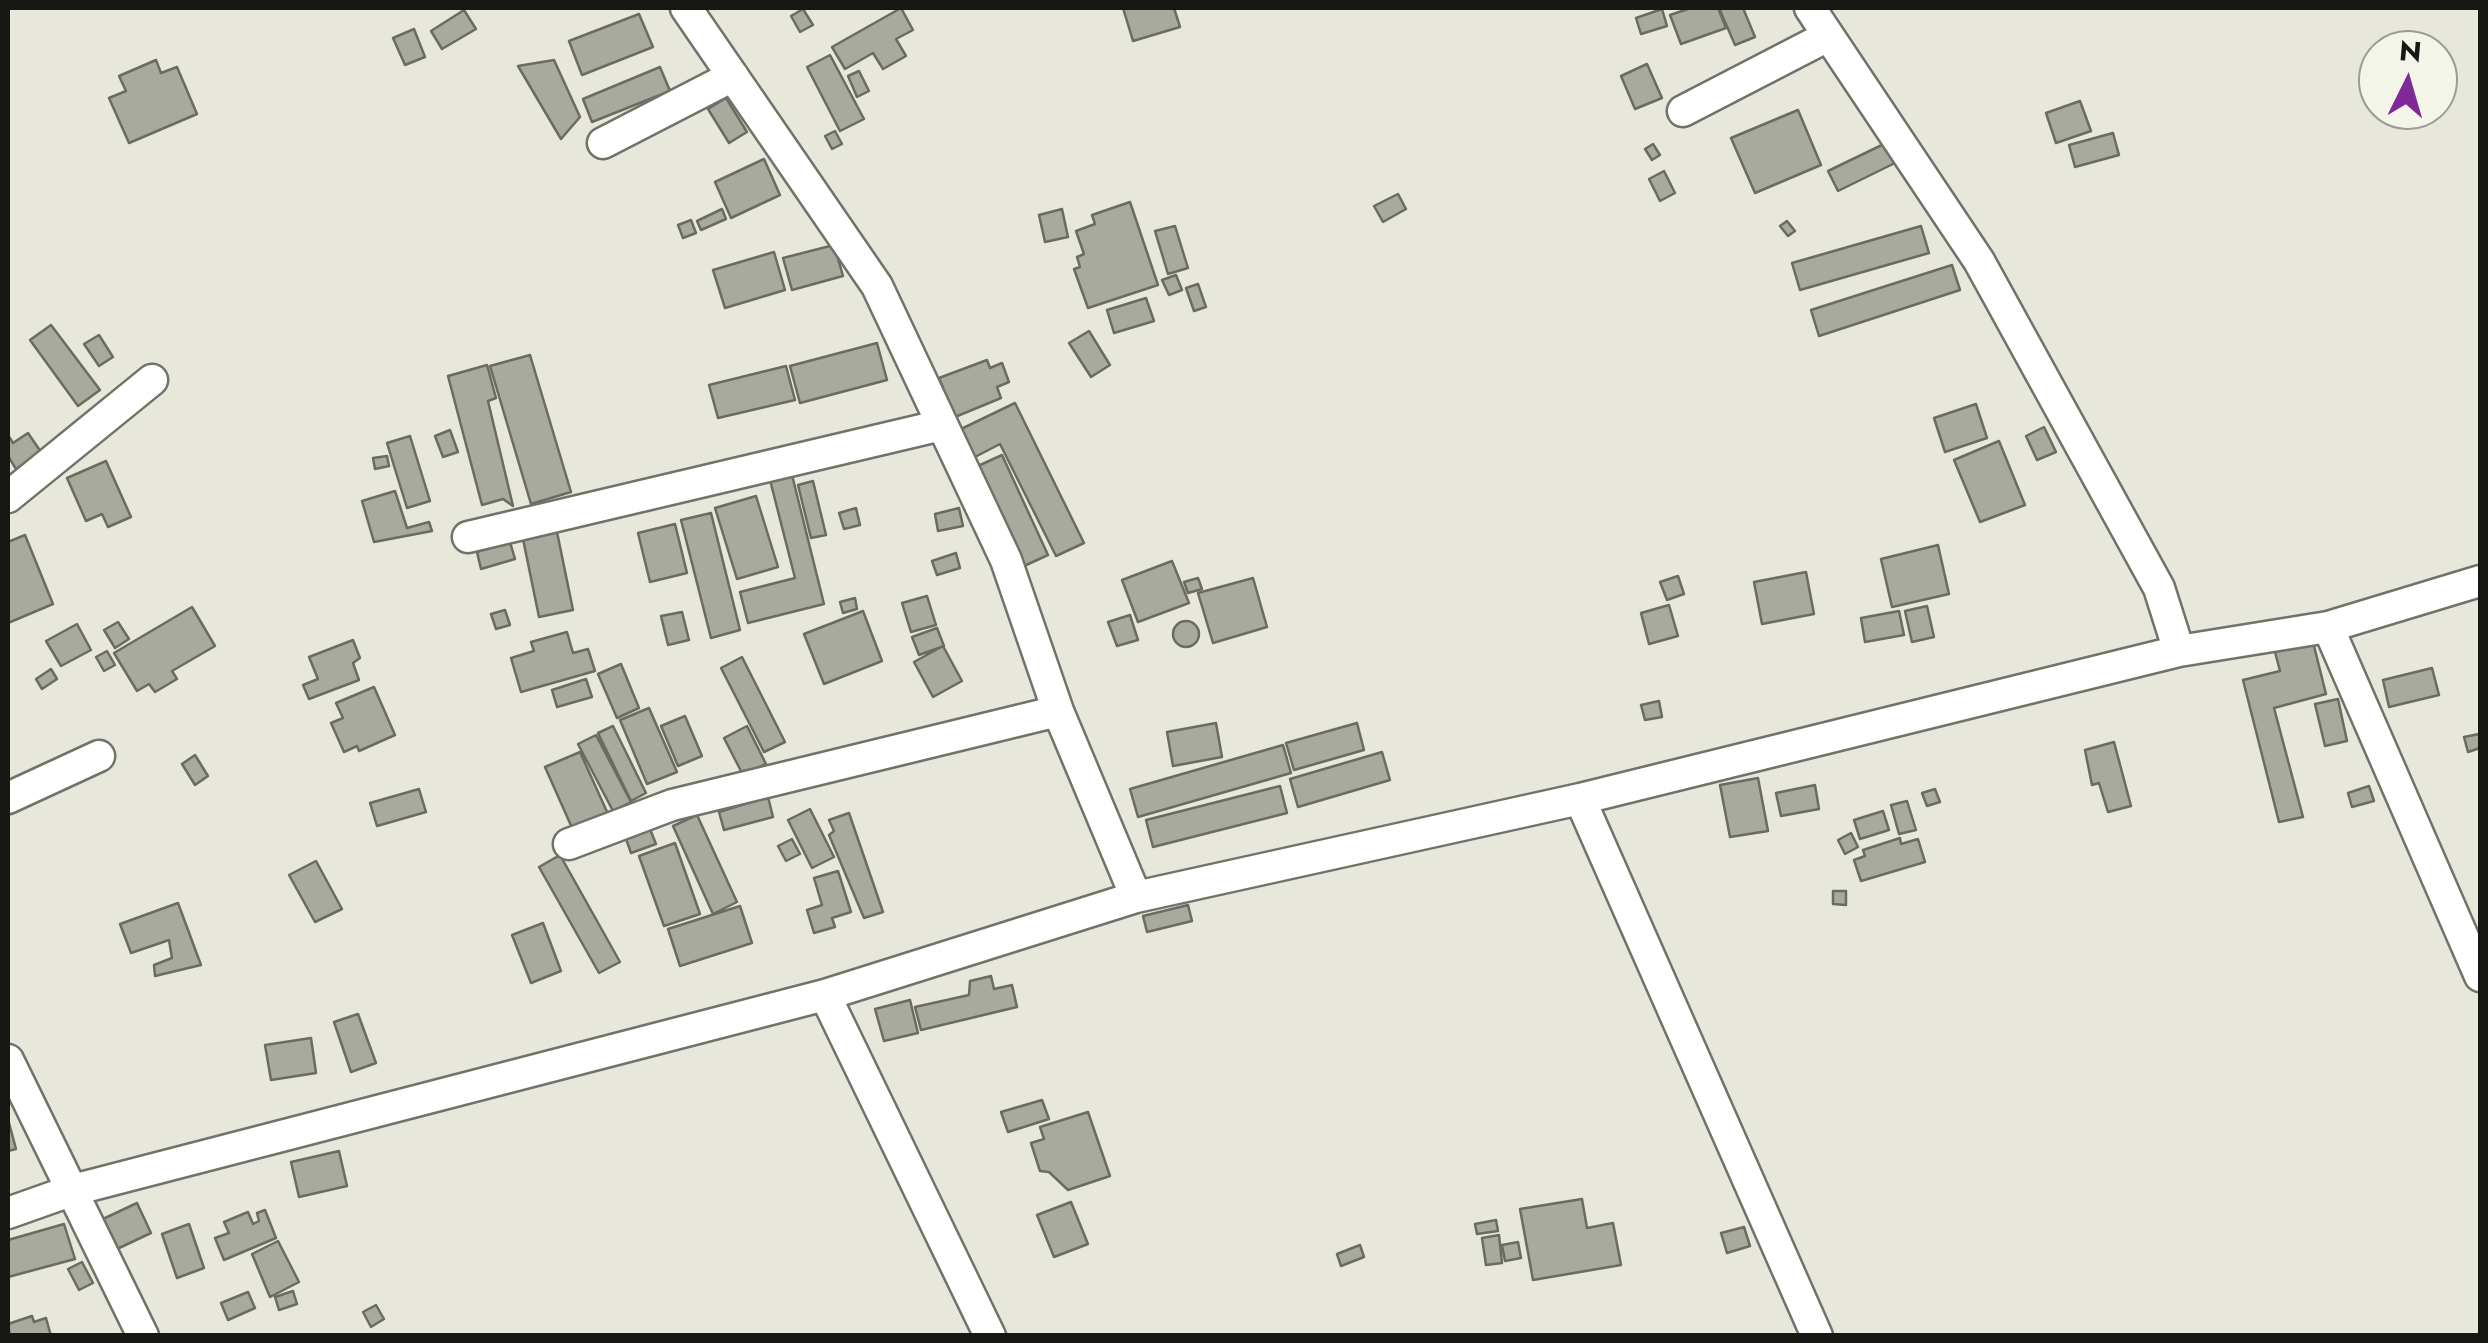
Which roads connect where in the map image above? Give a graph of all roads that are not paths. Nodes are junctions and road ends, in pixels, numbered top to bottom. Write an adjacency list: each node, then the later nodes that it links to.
1 (686, 8): 4 (street)
2 (1810, 8): 3 (street)
3 (1828, 36): 5 (street); 13 (street)
4 (733, 76): 6 (street); 8 (street)
5 (1683, 111)
6 (603, 143)
7 (152, 380): 9 (street)
8 (942, 425): 10 (street); 14 (street)
9 (8, 498)
10 (468, 537)
11 (2480, 581): 12 (street)
12 (2328, 627): 13 (street); 20 (street)
13 (2179, 652): 17 (street)
14 (1058, 711): 18 (street); 19 (street)
15 (99, 756): 16 (street)
16 (8, 798)
17 (1580, 799): 19 (street); 27 (street)
18 (570, 844)
19 (1136, 897): 21 (street)
20 (2480, 976)
21 (824, 995): 23 (street); 26 (street)
22 (8, 1060): 23 (street)
23 (73, 1190): 24 (street); 25 (street)
24 (8, 1213)
25 (143, 1336)
26 (990, 1336)
27 (1817, 1336)

